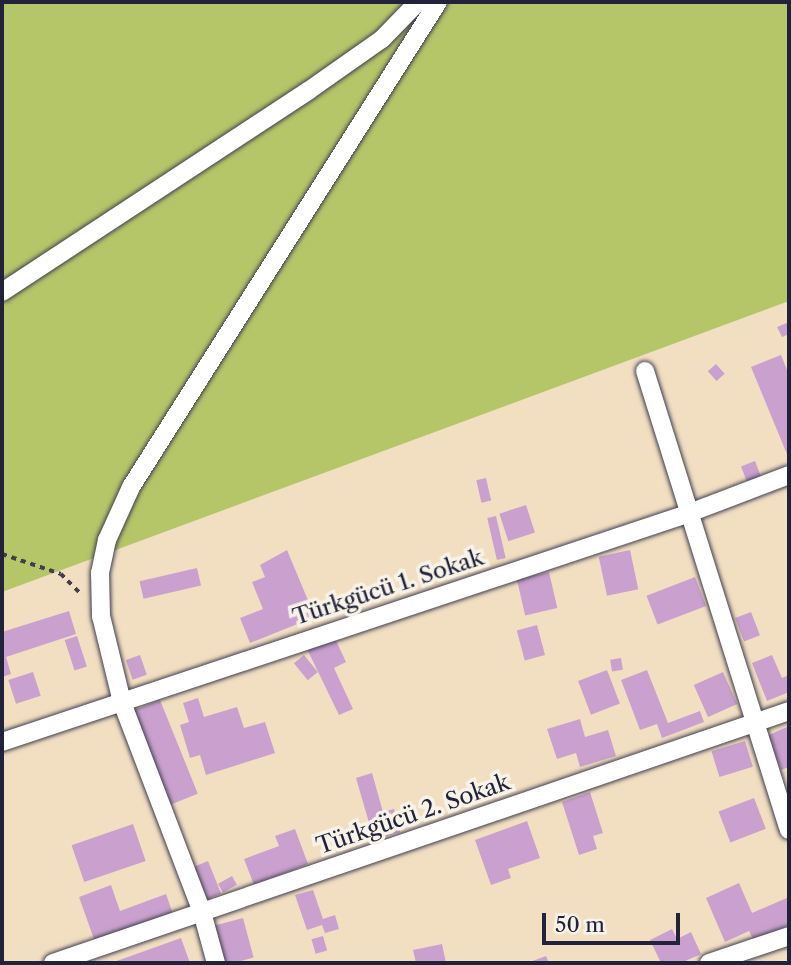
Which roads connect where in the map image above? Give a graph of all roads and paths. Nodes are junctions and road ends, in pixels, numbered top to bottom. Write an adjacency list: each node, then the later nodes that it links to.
1 (418, 2): 3 (street)
2 (438, 2): 8 (street)
3 (2, 292)
4 (645, 371): 6 (street)
5 (789, 475): 6 (street, Türkgücü 1. Sokak)
6 (687, 514): 9 (street, Türkgücü 1. Sokak); 11 (street)
7 (2, 554): 8 (path)
8 (101, 615): 9 (street)
9 (121, 702): 12 (street, Türkgücü 1. Sokak); 14 (street)
10 (789, 711): 11 (street, Türkgücü 2. Sokak)
11 (754, 723): 13 (street); 14 (street, Türkgücü 2. Sokak)
12 (2, 742)
13 (789, 830)
14 (202, 912): 17 (street, Türkgücü 2. Sokak); 18 (street)
15 (789, 936): 16 (street)
16 (718, 962)
17 (53, 963)
18 (216, 963)

